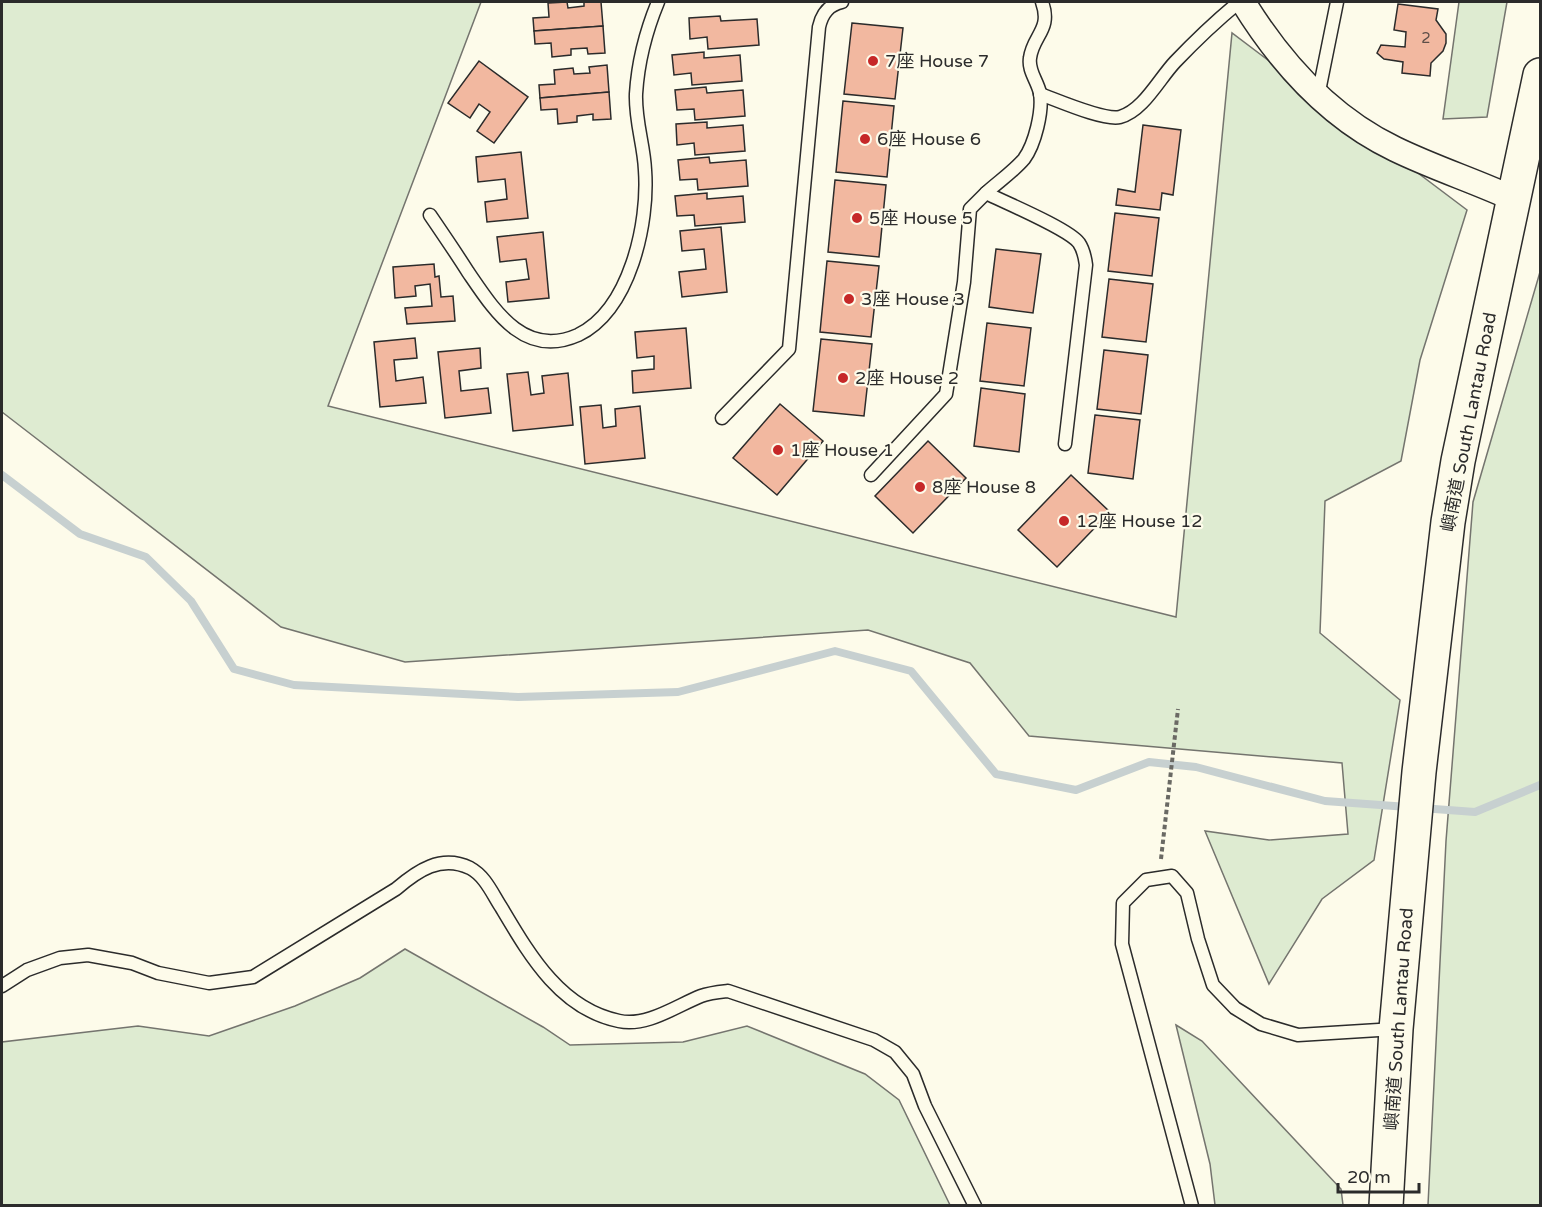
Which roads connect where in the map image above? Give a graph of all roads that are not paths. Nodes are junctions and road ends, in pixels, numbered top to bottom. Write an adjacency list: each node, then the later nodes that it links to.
1 (658, 2): 11 (lane)
2 (842, 2): 12 (lane)
3 (1042, 2): 7 (lane)
4 (1241, 2): 7 (lane); 8 (street)
5 (1337, 2): 8 (lane)
6 (1540, 75): 10 (main road, 嶼南道 South Lantau Road)
7 (1040, 94): 9 (lane)
8 (1318, 96): 10 (street)
9 (986, 193): 13 (lane); 14 (lane)
10 (1514, 199): 16 (main road, 嶼南道 South Lantau Road)
11 (430, 215)
12 (722, 418)
13 (1065, 444)
14 (872, 475)
15 (2, 987): 17 (lane)
16 (1396, 1029): 18 (lane); 19 (main road, 嶼南道 South Lantau Road)
17 (975, 1206)
18 (1192, 1206)
19 (1386, 1206)

